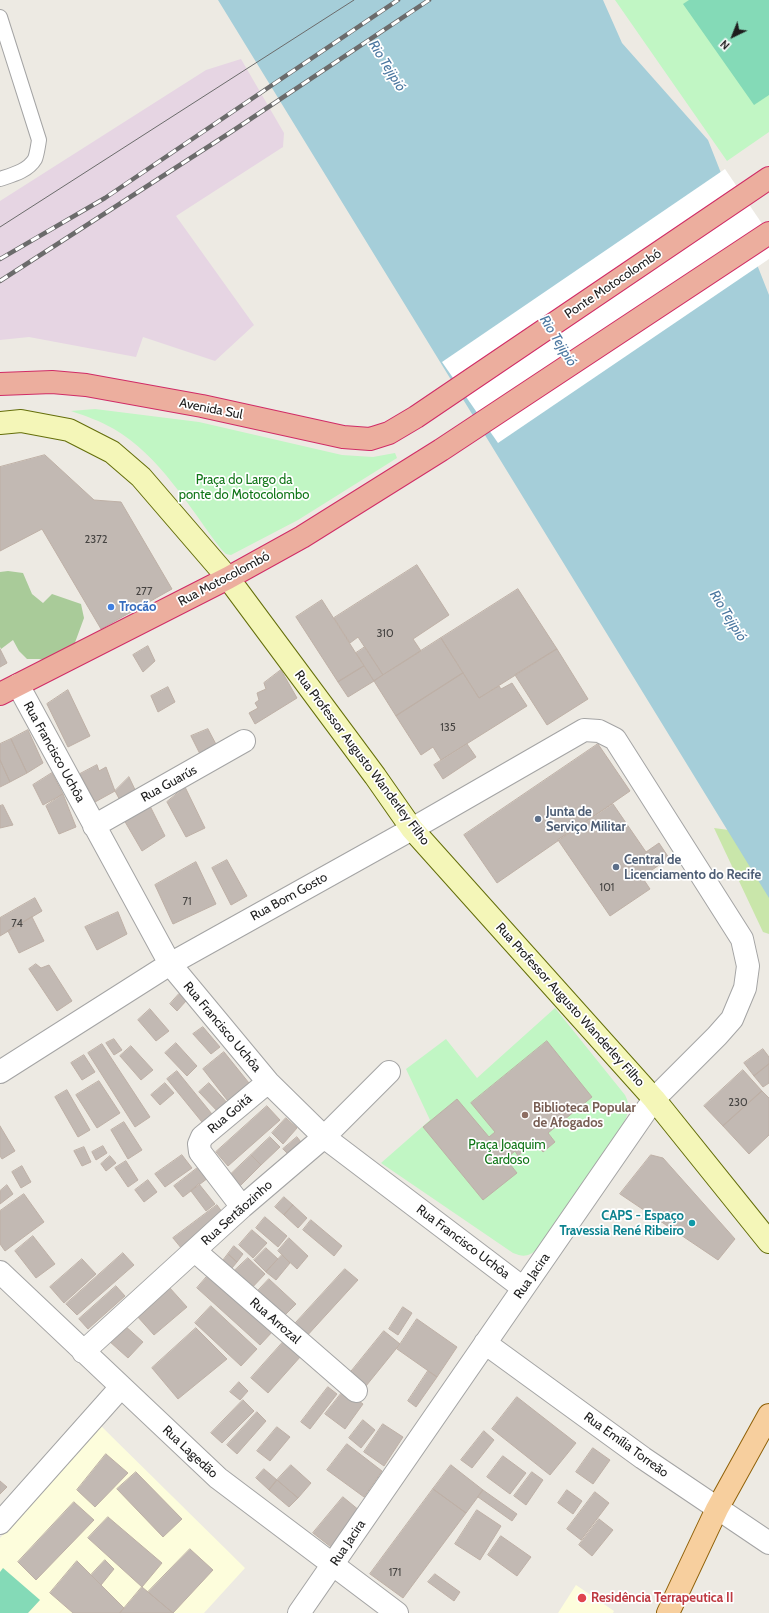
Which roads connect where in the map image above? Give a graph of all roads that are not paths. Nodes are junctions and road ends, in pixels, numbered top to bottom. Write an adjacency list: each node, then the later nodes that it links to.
1 (0, 17): 3 (lane)
2 (769, 178): 6 (highway, Ponte Motocolombó)
3 (0, 179)
4 (769, 233): 8 (highway, Rua Motocolombó)
5 (0, 384): 6 (highway, Avenida Sul)
6 (416, 417)
7 (0, 423): 8 (main road, Rua Professor Augusto Wanderley Filho)
8 (228, 578): 9 (highway, Rua Motocolombó); 13 (main road, Rua Professor Augusto Wanderley Filho)
9 (9, 690): 12 (street, Rua Francisco Uchôa)
10 (584, 730): 13 (street, Rua Bom Gosto); 18 (street, Rua Jacira)
11 (244, 741): 12 (street, Rua Guarús)
12 (94, 826): 14 (street, Rua Francisco Uchôa)
13 (412, 829): 14 (street, Rua Bom Gosto); 18 (main road, Rua Professor Augusto Wanderley Filho)
14 (170, 964): 15 (street, Rua Bom Gosto); 17 (street, Rua Francisco Uchôa)
15 (0, 1072)
16 (389, 1072): 19 (street, Rua Sertãozinho)
17 (268, 1082): 19 (street, Rua Francisco Uchôa); 20 (street, Rua Goitá)
18 (654, 1099): 21 (main road, Rua Professor Augusto Wanderley Filho); 24 (street, Rua Jacira)
19 (324, 1137): 20 (street, Rua Sertãozinho); 24 (street, Rua Francisco Uchôa)
20 (242, 1207): 22 (street, Rua Sertãozinho)
21 (769, 1242)
22 (194, 1250): 28 (street, Rua Sertãozinho); 30 (street, Rua Arrozal)
23 (0, 1272): 26 (street, Rua Lagedão)
24 (523, 1288): 27 (street, Rua Jacira)
25 (0, 1295): 26 (street)
26 (33, 1302): 28 (street, Rua Lagedão)
27 (485, 1343): 32 (street, Rua Emília Torreão); 35 (street, Rua Jacira)
28 (84, 1352): 29 (street, Rua Lagedão)
29 (121, 1387): 33 (street); 35 (street, Rua Lagedão)
30 (356, 1390)
31 (769, 1415): 32 (main road)
32 (717, 1509): 34 (street, Rua Emília Torreão); 38 (main road)
33 (0, 1523)
34 (769, 1543)
35 (333, 1566): 36 (street, Rua Jacira); 37 (street, Rua Lagedão)
36 (299, 1613)
37 (397, 1613)
38 (668, 1613)

